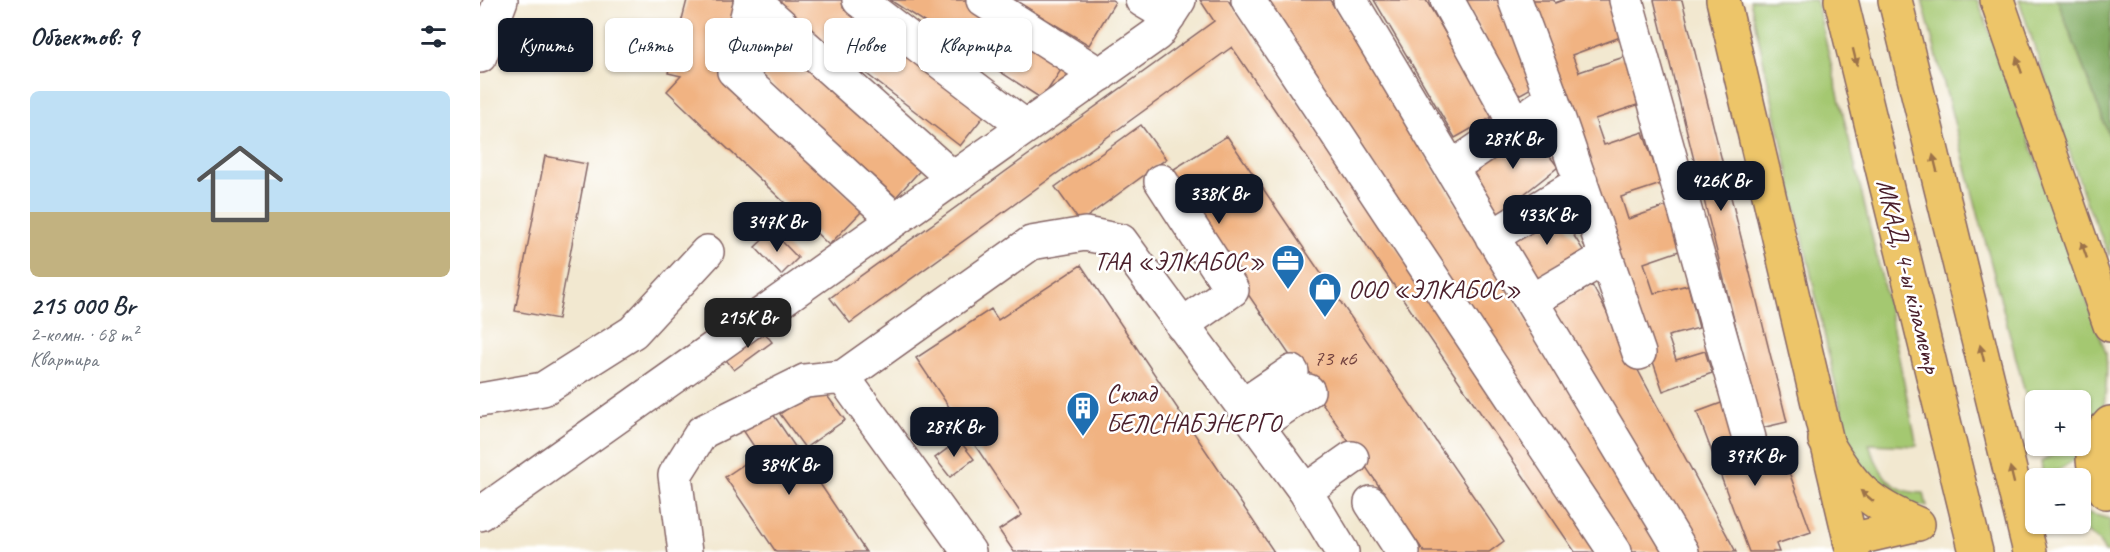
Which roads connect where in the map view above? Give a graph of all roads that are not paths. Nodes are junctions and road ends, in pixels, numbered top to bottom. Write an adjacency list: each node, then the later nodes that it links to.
1 (501, 0): 15 (lane)
2 (752, 0): 21 (lane); 24 (lane)
3 (859, 0): 19 (lane)
4 (982, 0): 16 (lane)
5 (1248, 0): 52 (lane)
6 (1350, 0): 20 (lane)
7 (1447, 0): 18 (lane)
8 (1515, 0): 17 (lane)
9 (1626, 0): 37 (lane)
10 (1724, 0): 38 (main road)
11 (1841, 0): 55 (main road, МКАД, 4-ы кіламетр, one-way to 55)
12 (1895, 0): 56 (main road, МКАД, 4-ы кіламетр, one-way to 12)
13 (1997, 0): 30 (main road, one-way to 13)
14 (1163, 5): 16 (lane)
15 (480, 56)
16 (1100, 75): 19 (lane)
17 (1552, 99): 18 (lane); 23 (lane)
18 (1515, 124): 20 (lane)
19 (1026, 128): 21 (lane)
20 (1451, 168): 25 (lane)
21 (954, 179): 24 (lane)
22 (1161, 181): 29 (lane)
23 (1581, 182): 25 (lane); 27 (lane)
24 (895, 220): 45 (lane)
25 (1492, 237): 28 (lane)
26 (707, 252): 34 (lane)
27 (1606, 256): 28 (lane); 31 (lane)
28 (1531, 301): 53 (lane)
29 (1182, 325): 32 (lane); 35 (lane)
30 (2110, 325)
31 (1639, 353)
32 (843, 377): 48 (lane); 49 (lane)
33 (1300, 381): 35 (lane)
34 (480, 400)
35 (1249, 416): 42 (lane)
36 (2110, 423): 40 (main road)
37 (1749, 438)
38 (1825, 440): 46 (main road, one-way to 38); 47 (main road)
39 (1352, 458): 42 (lane)
40 (2085, 468)
41 (2091, 472): 43 (main road)
42 (1305, 491): 50 (lane)
43 (2099, 492)
44 (1371, 503): 51 (lane)
45 (480, 514)
46 (1918, 524): 47 (main road); 54 (main road)
47 (1852, 546)
48 (685, 552)
49 (969, 552)
50 (1342, 552)
51 (1403, 552)
52 (1616, 552)
53 (1682, 552)
54 (1882, 552)
55 (1976, 552)
56 (2030, 552)

